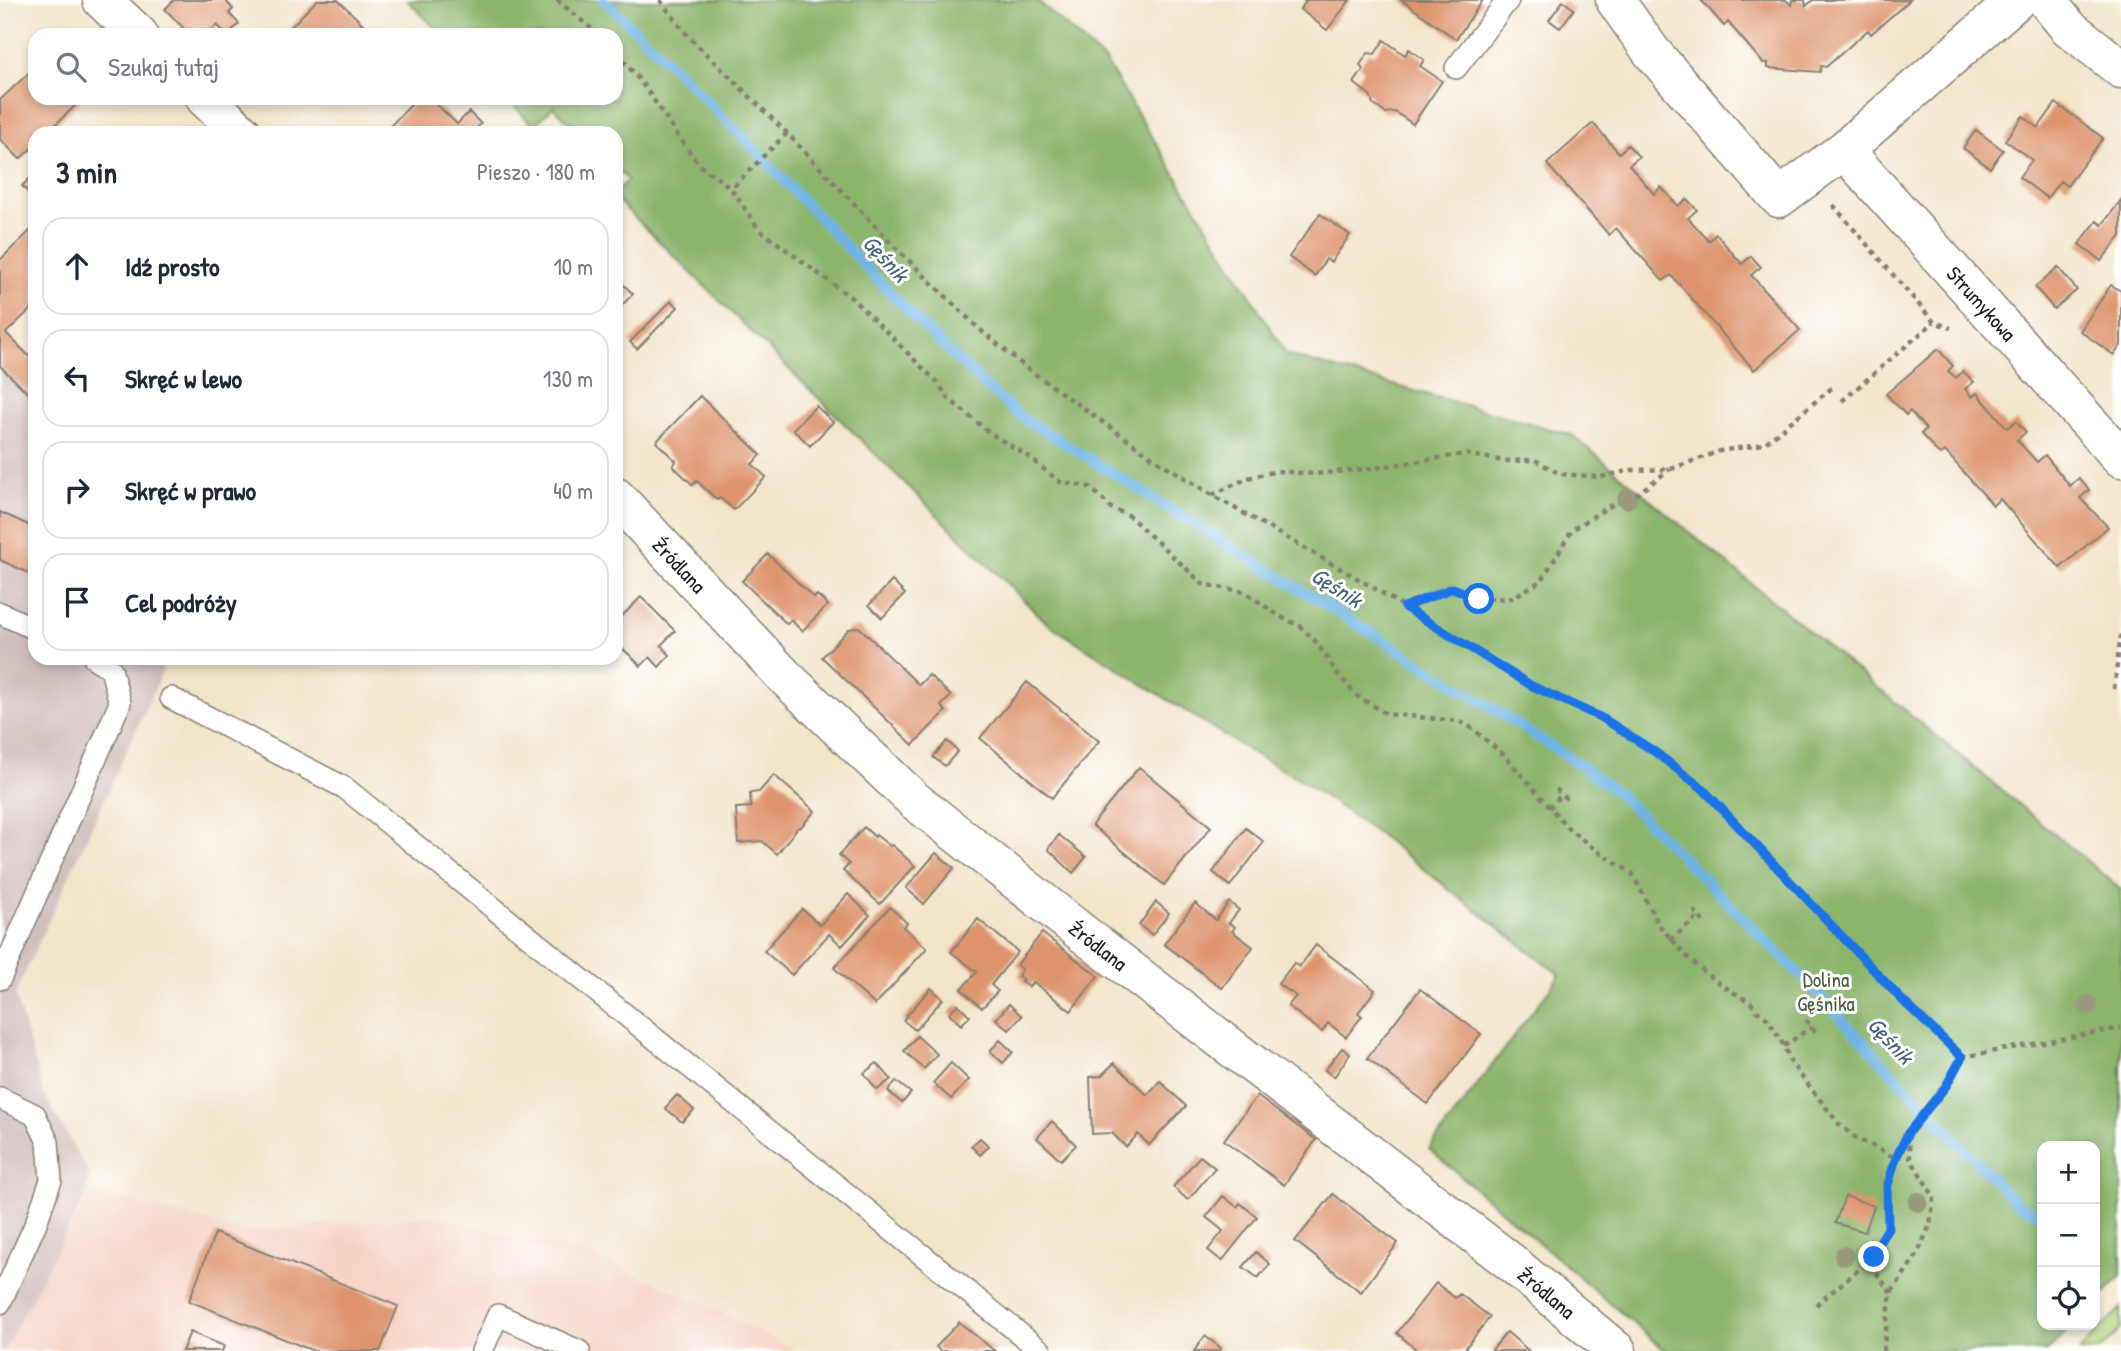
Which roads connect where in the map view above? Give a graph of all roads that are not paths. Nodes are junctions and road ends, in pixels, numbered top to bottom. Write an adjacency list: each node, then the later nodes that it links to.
1 (102, 0): 6 (street)
2 (1508, 0): 7 (lane)
3 (1615, 0): 11 (street)
4 (2017, 0): 11 (street)
5 (2046, 0): 8 (street)
6 (132, 28)
7 (1456, 68)
8 (2121, 69)
9 (212, 105): 10 (street)
10 (235, 126)
11 (1844, 150): 12 (street, Strumykowa)
12 (2121, 458)
13 (623, 504): 24 (street, Źródlana)
14 (0, 613): 15 (lane)
15 (28, 626)
16 (105, 665): 18 (lane)
17 (171, 698): 23 (lane)
18 (0, 979)
19 (0, 1098): 20 (lane)
20 (0, 1303)
21 (482, 1351): 22 (lane)
22 (579, 1351)
23 (1041, 1351)
24 (1617, 1351)

